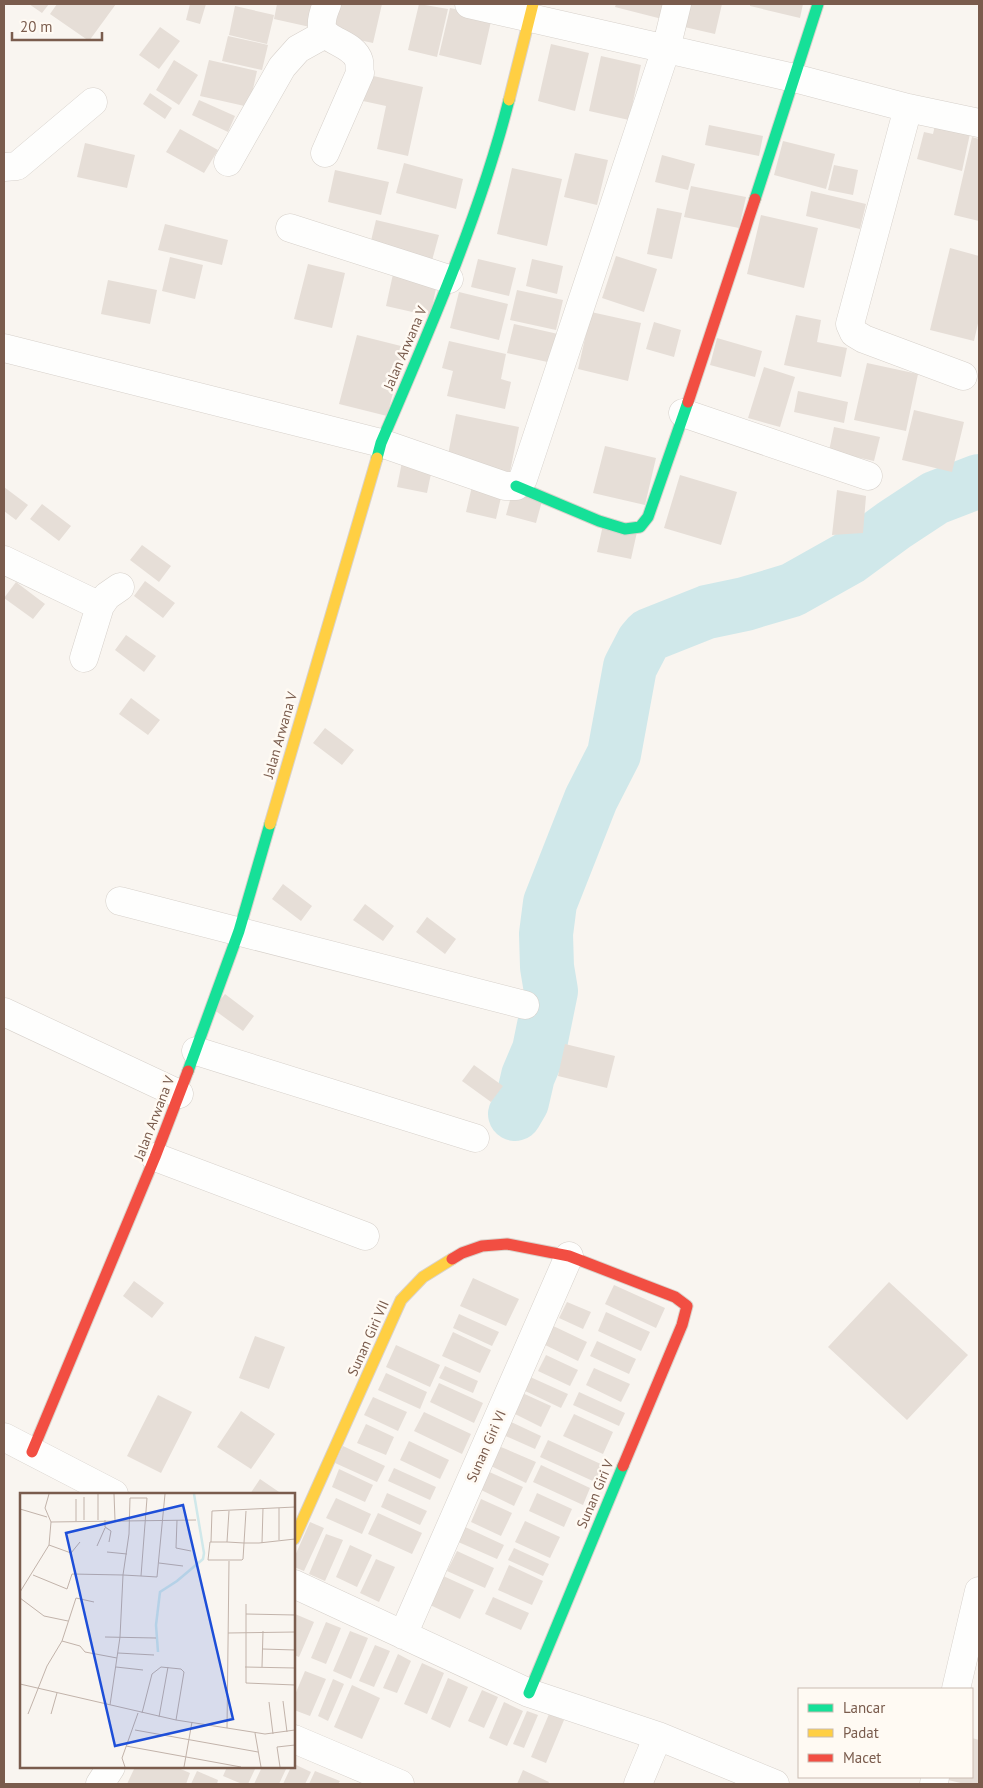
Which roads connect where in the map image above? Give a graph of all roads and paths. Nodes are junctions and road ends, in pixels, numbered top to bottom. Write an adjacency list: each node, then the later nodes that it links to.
1 (326, 4): 6 (street)
2 (469, 4): 5 (street)
3 (677, 4): 7 (street)
4 (818, 4): 8 (street)
5 (532, 11): 7 (street); 16 (street, Jalan Arwana V)
6 (325, 34): 12 (street); 13 (street)
7 (666, 49): 8 (street); 22 (street)
8 (794, 78): 10 (street); 19 (street)
9 (92, 102): 14 (street)
10 (908, 108): 11 (street); 18 (street)
11 (979, 123)
12 (325, 153)
13 (228, 162)
14 (4, 168)
15 (290, 228): 16 (street)
16 (449, 279): 20 (street, Jalan Arwana V)
17 (4, 348): 20 (street)
18 (963, 376)
19 (683, 413): 21 (street); 22 (street)
20 (380, 442): 22 (street); 28 (street, Jalan Arwana V)
21 (868, 476)
22 (516, 486)
23 (4, 560): 25 (street)
24 (120, 587): 25 (street)
25 (100, 606): 26 (street)
26 (84, 658)
27 (120, 901): 28 (street)
28 (239, 931): 29 (street); 31 (street, Jalan Arwana V)
29 (525, 1005)
30 (4, 1012): 32 (street)
31 (196, 1051): 32 (street, Jalan Arwana V); 33 (street)
32 (179, 1094): 34 (street, Jalan Arwana V)
33 (475, 1138)
34 (155, 1157): 35 (street); 39 (street, Jalan Arwana V)
35 (365, 1236)
36 (569, 1256): 37 (street, Sunan Giri VII); 41 (street, Sunan Giri VII); 44 (street, Sunan Giri VI)
37 (687, 1306): 46 (street, Sunan Giri V)
38 (4, 1437): 39 (street)
39 (32, 1452): 40 (street)
40 (112, 1493)
41 (295, 1537)
42 (295, 1584): 44 (street)
43 (979, 1590): 45 (street)
44 (402, 1635): 46 (street)
45 (956, 1688)
46 (529, 1693): 47 (street)
47 (658, 1736): 52 (street); 53 (street)
48 (295, 1739): 51 (street)
49 (109, 1768): 50 (street)
50 (100, 1784)
51 (400, 1784)
52 (638, 1784)
53 (776, 1784)

